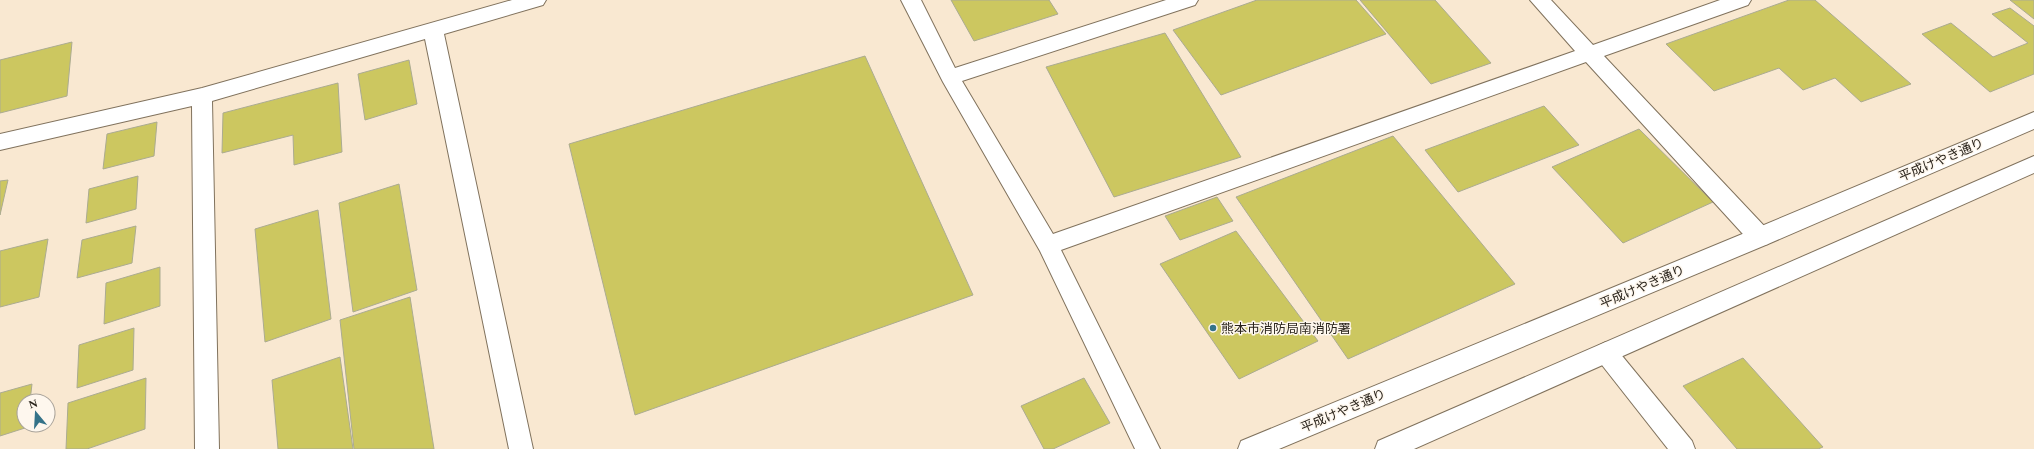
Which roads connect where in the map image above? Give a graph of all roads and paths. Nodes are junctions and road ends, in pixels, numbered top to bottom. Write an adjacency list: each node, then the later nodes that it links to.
1 (536, 0): 6 (street)
2 (911, 0): 8 (street)
3 (1188, 0): 8 (street)
4 (1540, 0): 7 (street)
5 (1741, 0): 7 (street)
6 (433, 30): 9 (street); 17 (street)
7 (1590, 55): 13 (street); 14 (street)
8 (950, 77): 14 (street)
9 (202, 96): 11 (street); 16 (street)
10 (2034, 120): 13 (street, 平成けやき通り)
11 (0, 142)
12 (2034, 164): 15 (street)
13 (1760, 237): 19 (street, 平成けやき通り)
14 (1048, 245): 18 (street)
15 (1606, 353): 20 (street); 21 (street)
16 (207, 449)
17 (521, 449)
18 (1148, 449)
19 (1250, 449)
20 (1387, 449)
21 (1683, 449)

